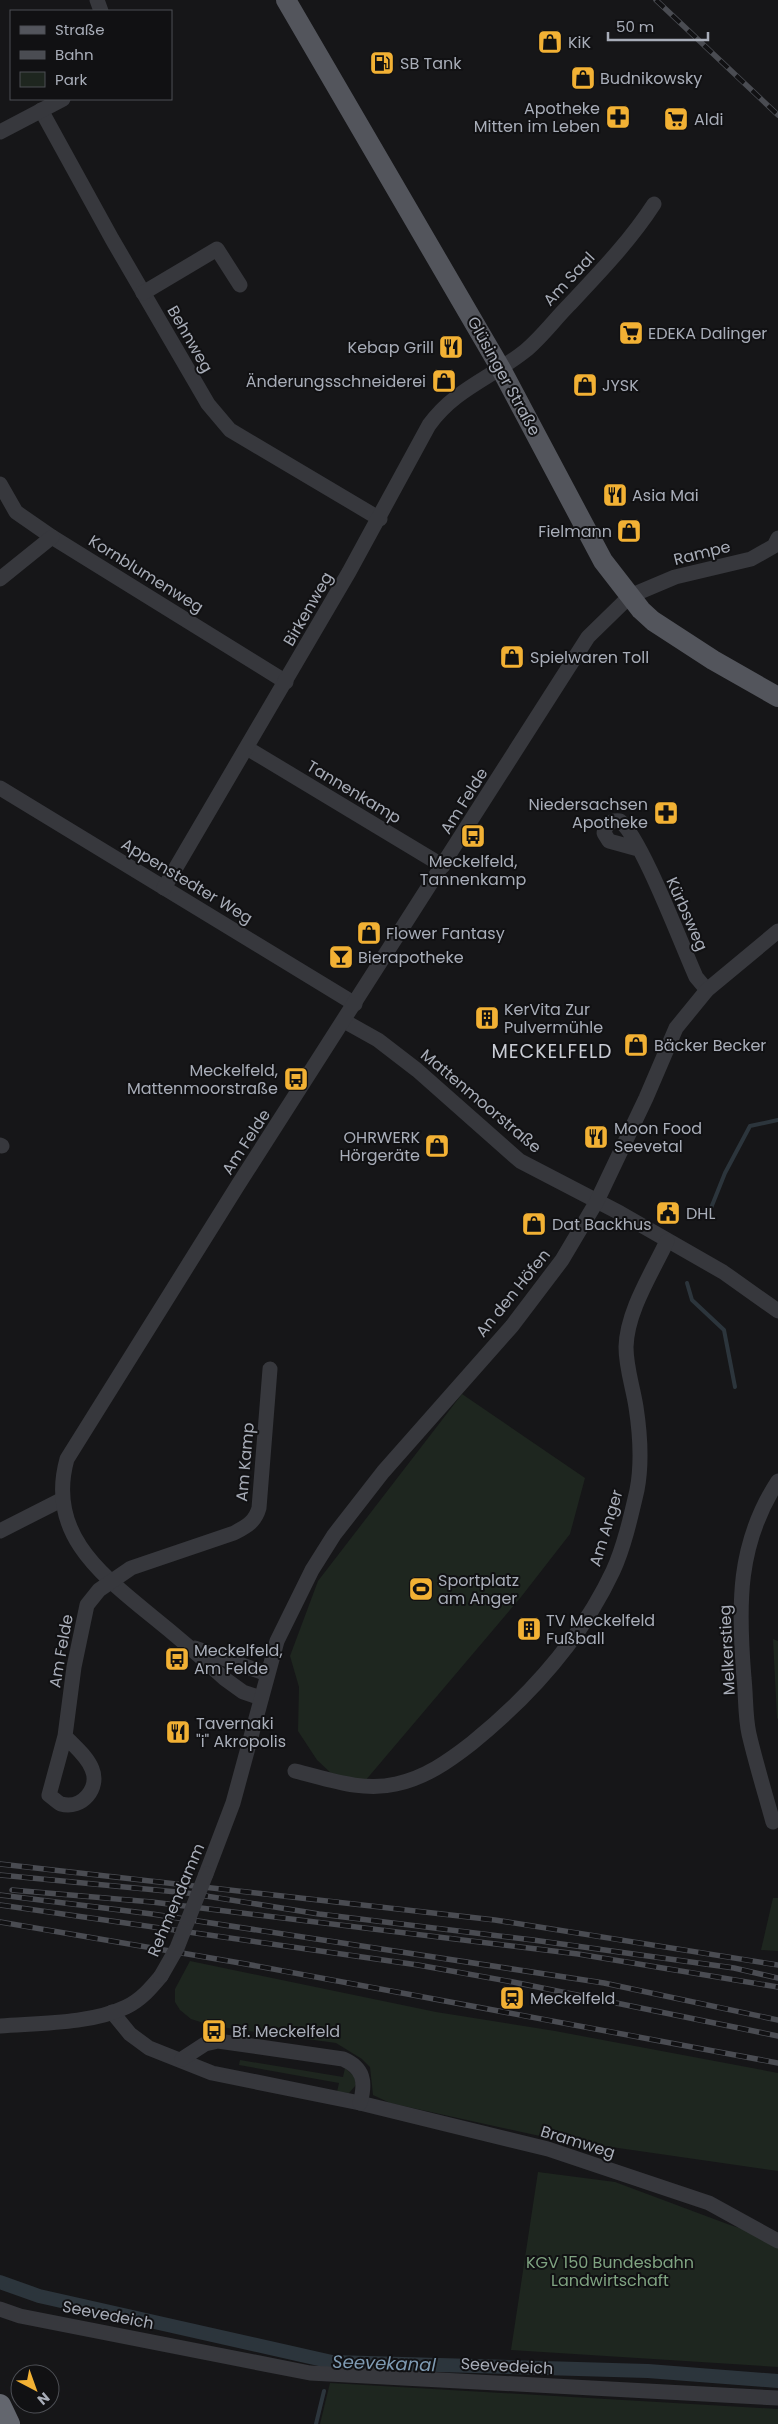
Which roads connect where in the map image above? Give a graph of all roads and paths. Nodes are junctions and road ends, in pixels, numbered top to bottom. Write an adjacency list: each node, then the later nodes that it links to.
1 (286, 0): 8 (main road, Glüsinger Straße)
2 (61, 100): 3 (street)
3 (41, 110): 4 (street); 7 (street, Behnweg)
4 (0, 132)
5 (654, 204): 8 (street, Am Saal)
6 (240, 285): 7 (street)
7 (143, 292): 10 (street, Behnweg)
8 (501, 368): 10 (street, Birkenweg); 14 (main road, Glüsinger Straße)
9 (0, 484): 11 (street, Kornblumenweg)
10 (380, 519): 15 (street, Birkenweg)
11 (52, 537): 13 (street); 15 (street, Kornblumenweg)
12 (777, 544): 14 (street, Rampe)
13 (0, 579)
14 (630, 596): 16 (main road, Glüsinger Straße); 20 (street, Am Felde)
15 (286, 682): 17 (street, Birkenweg)
16 (778, 697)
17 (247, 748): 20 (street, Tannenkamp); 21 (street, Birkenweg)
18 (0, 788): 21 (street, Appenstedter Weg)
19 (638, 849): 23 (street, Kürbsweg)
20 (443, 866): 24 (street, Am Felde)
21 (164, 888): 24 (street, Appenstedter Weg)
22 (778, 931): 23 (street, An den Höfen)
23 (707, 990): 26 (street, An den Höfen)
24 (355, 1004): 25 (street, Am Felde)
25 (344, 1021): 26 (street, Mattenmoorstraße); 31 (street, Am Felde)
26 (597, 1201): 27 (street, Mattenmoorstraße); 35 (street, An den Höfen)
27 (667, 1241): 28 (street, Mattenmoorstraße); 38 (street, Am Anger)
28 (778, 1311)
29 (270, 1370): 33 (street, Am Kamp)
30 (778, 1481): 39 (street, Melkerstieg)
31 (61, 1500): 32 (street); 33 (street, Am Felde)
32 (0, 1531)
33 (110, 1581): 34 (street); 37 (street, Am Felde)
34 (188, 1646): 35 (street); 36 (street)
35 (267, 1674): 36 (street, Rehmendamm)
36 (261, 1698): 40 (street, Rehmendamm, bridge)
37 (65, 1736)
38 (295, 1771)
39 (773, 1822)
40 (112, 2012): 41 (street, Rehmendamm); 42 (street, Bramweg)
41 (0, 2026)
42 (182, 2059): 43 (street, Bramweg); 43 (street)
43 (360, 2103): 44 (street, Bramweg)
44 (777, 2241)
45 (0, 2309): 46 (street, Seevedeich)
46 (778, 2398)
47 (0, 2405): 48 (highway)
48 (9, 2424)

